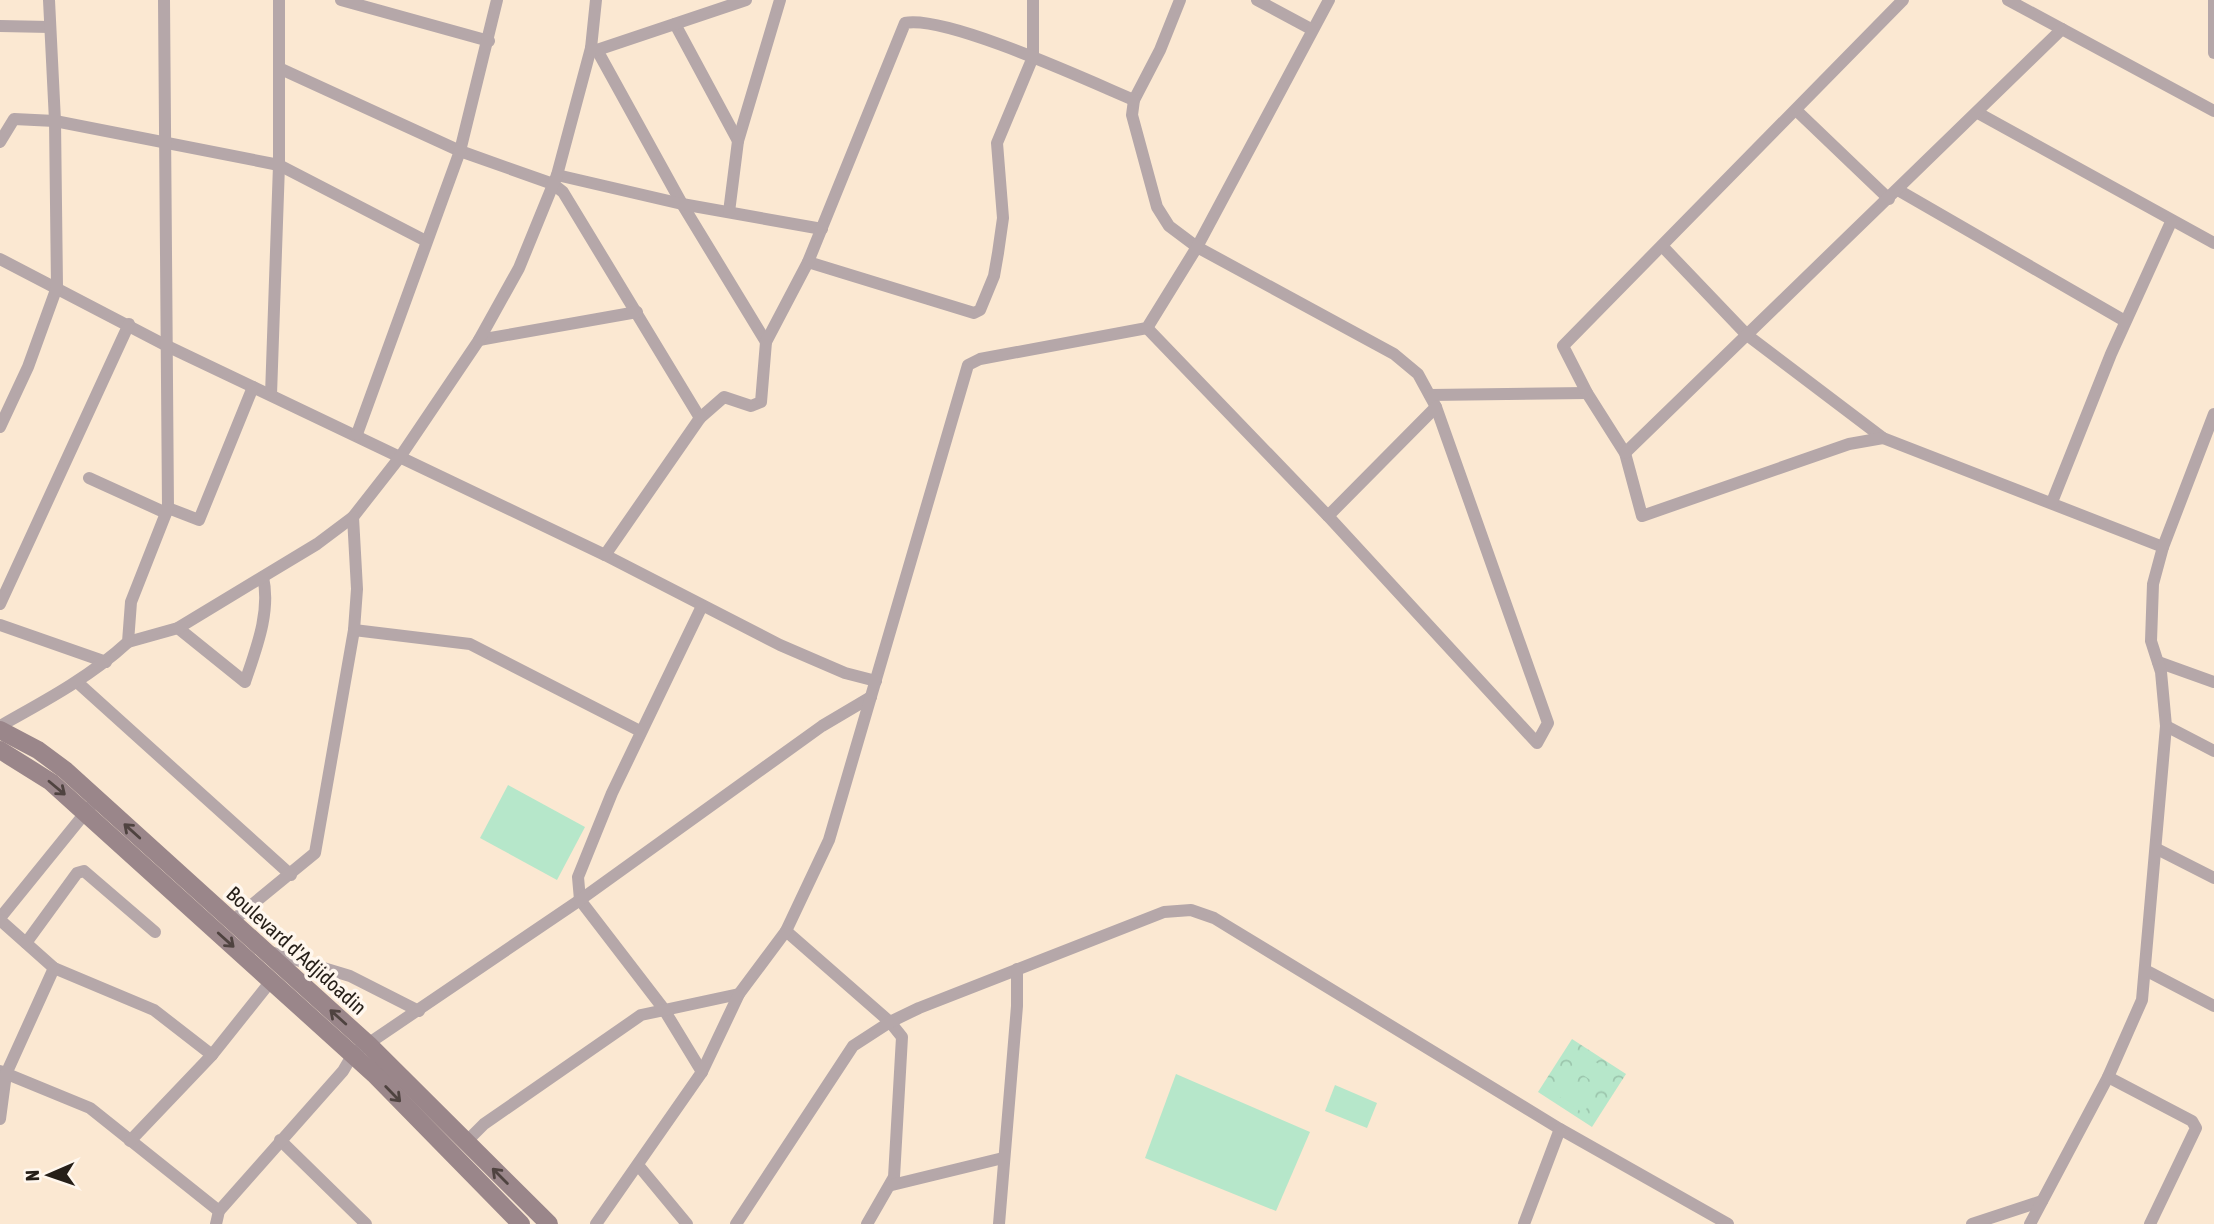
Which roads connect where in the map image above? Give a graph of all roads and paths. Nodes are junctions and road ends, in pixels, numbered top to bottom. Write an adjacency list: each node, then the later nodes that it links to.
1 (50, 0): 18 (street)
2 (164, 0): 33 (street)
3 (279, 0): 25 (street)
4 (341, 0): 21 (street)
5 (497, 0): 21 (street)
6 (596, 0): 22 (street)
7 (746, 0): 16 (street)
8 (780, 0): 31 (street)
9 (1032, 0): 24 (street)
10 (1180, 0): 26 (street)
11 (1257, 0): 19 (street)
12 (1329, 0): 19 (street)
13 (1903, 0): 27 (street)
14 (2008, 0): 20 (street)
15 (2214, 0): 23 (street)
16 (675, 24): 22 (street); 31 (street)
17 (0, 26): 18 (street)
18 (50, 27): 30 (street)
19 (1311, 29): 44 (street)
20 (2062, 29): 28 (street); 29 (street)
21 (489, 41): 34 (street)
22 (594, 49): 36 (street); 38 (street)
23 (2214, 53)
24 (1032, 57): 26 (street); 41 (street); 47 (street)
25 (281, 69): 34 (street); 35 (street)
26 (1133, 100): 44 (street)
27 (1797, 111): 37 (street); 45 (street)
28 (2214, 111)
29 (1978, 113): 37 (street); 40 (street)
30 (55, 121): 32 (street); 33 (street); 48 (street)
31 (738, 141): 39 (street)
32 (0, 142)
33 (164, 143): 35 (street); 56 (street)
34 (460, 151): 36 (street); 42 (street)
35 (279, 165): 42 (street); 59 (street)
36 (555, 180): 38 (street); 49 (street); 54 (street)
37 (1894, 194): 50 (street); 53 (street)
38 (682, 204): 39 (street); 55 (street)
39 (729, 212): 41 (street)
40 (2171, 222): 43 (street); 50 (street)
41 (822, 229): 47 (street)
42 (426, 241): 65 (street)
43 (2214, 243)
44 (1197, 247): 52 (street); 60 (street)
45 (1663, 247): 53 (street); 58 (street)
46 (0, 260): 48 (street)
47 (808, 262): 55 (street)
48 (57, 287): 51 (street); 64 (street)
49 (637, 313): 54 (street); 63 (street)
50 (2125, 321): 70 (street)
51 (130, 324): 56 (street); 77 (street)
52 (1147, 328): 72 (street); 85 (street)
53 (1747, 335): 66 (street); 67 (street)
54 (480, 340): 68 (street)
55 (766, 342): 63 (street)
56 (167, 346): 57 (street); 71 (street)
57 (253, 387): 59 (street); 71 (street)
58 (1587, 393): 60 (street); 67 (street)
59 (271, 395): 65 (street)
60 (1430, 395): 61 (street)
61 (1436, 407): 72 (street); 72 (street)
62 (2214, 414): 74 (street)
63 (700, 418): 75 (street)
64 (0, 427)
65 (356, 434): 68 (street)
66 (1883, 438): 67 (street); 70 (street)
67 (1625, 453)
68 (400, 457): 73 (street); 75 (street)
69 (89, 478): 71 (street)
70 (2052, 502): 74 (street)
71 (167, 511): 82 (street)
72 (1328, 516)
73 (353, 517): 76 (street); 81 (street)
74 (2163, 547): 84 (street)
75 (605, 555): 78 (street)
76 (263, 577): 80 (street); 80 (street)
77 (0, 604)
78 (702, 606): 85 (street); 91 (street)
79 (0, 625): 83 (street)
80 (178, 628): 82 (street)
81 (354, 630): 91 (street); 98 (street)
82 (128, 642): 83 (street)
83 (106, 662): 86 (street)
84 (2158, 662): 87 (street); 89 (street)
85 (876, 681): 88 (street)
86 (77, 682): 90 (street); 98 (street)
87 (2214, 682)
88 (872, 697): 100 (street); 103 (street)
89 (2166, 726): 93 (street); 96 (street)
90 (0, 728): 94 (main road, Boulevard d'Adjidoadin)
91 (640, 731): 100 (street)
92 (0, 750): 95 (main road, Boulevard d'Adjidoadin, one-way to 95)
93 (2214, 751)
94 (99, 801): 95 (street); 97 (main road, Boulevard d'Adjidoadin, one-way to 94)
95 (84, 811): 97 (main road, Boulevard d'Adjidoadin); 101 (street)
96 (2157, 849): 99 (street); 109 (street)
97 (150, 859): 102 (main road, Boulevard d'Adjidoadin); 110 (main road, Boulevard d'Adjidoadin, one-way to 110)
98 (291, 875): 102 (street)
99 (2214, 878)
100 (580, 900): 113 (street); 114 (street)
101 (0, 919): 105 (street)
102 (231, 922): 106 (main road, Boulevard d'Adjidoadin)
103 (786, 931): 111 (street); 115 (street)
104 (155, 932): 105 (street)
105 (26, 943): 107 (street)
106 (263, 950): 114 (street); 116 (main road, Boulevard d'Adjidoadin, one-way to 106)
107 (54, 968): 118 (street); 119 (street)
108 (1017, 969): 115 (street); 123 (street); 127 (street)
109 (2147, 971): 112 (street); 121 (street)
110 (271, 981): 117 (main road, Boulevard d'Adjidoadin); 118 (street)
111 (739, 994): 113 (street); 120 (street)
112 (2214, 1006)
113 (663, 1009): 120 (street); 126 (street)
114 (419, 1011): 116 (street)
115 (890, 1021): 129 (street); 137 (street)
116 (369, 1045): 117 (street); 126 (main road, Boulevard d'Adjidoadin)
117 (352, 1054): 124 (street); 133 (main road, Boulevard d'Adjidoadin, one-way to 133)
118 (212, 1055): 125 (street)
119 (3, 1072): 122 (street); 125 (street)
120 (702, 1072): 128 (street)
121 (2108, 1077): 130 (street); 144 (street)
122 (0, 1119)
123 (1560, 1129): 140 (street); 141 (street)
124 (280, 1140): 131 (street); 132 (street)
125 (130, 1141): 131 (street)
126 (466, 1142): 134 (main road, Boulevard d'Adjidoadin, one-way to 126)
127 (1003, 1158): 129 (street); 139 (street)
128 (638, 1165): 135 (street); 136 (street)
129 (892, 1185): 138 (street)
130 (2042, 1201): 142 (street); 143 (street)
131 (218, 1218)
132 (366, 1224)
133 (521, 1224)
134 (548, 1224)
135 (596, 1224)
136 (687, 1224)
137 (736, 1224)
138 (867, 1224)
139 (999, 1224)
140 (1524, 1224)
141 (1728, 1224)
142 (1972, 1224)
143 (2030, 1224)
144 (2150, 1224)

